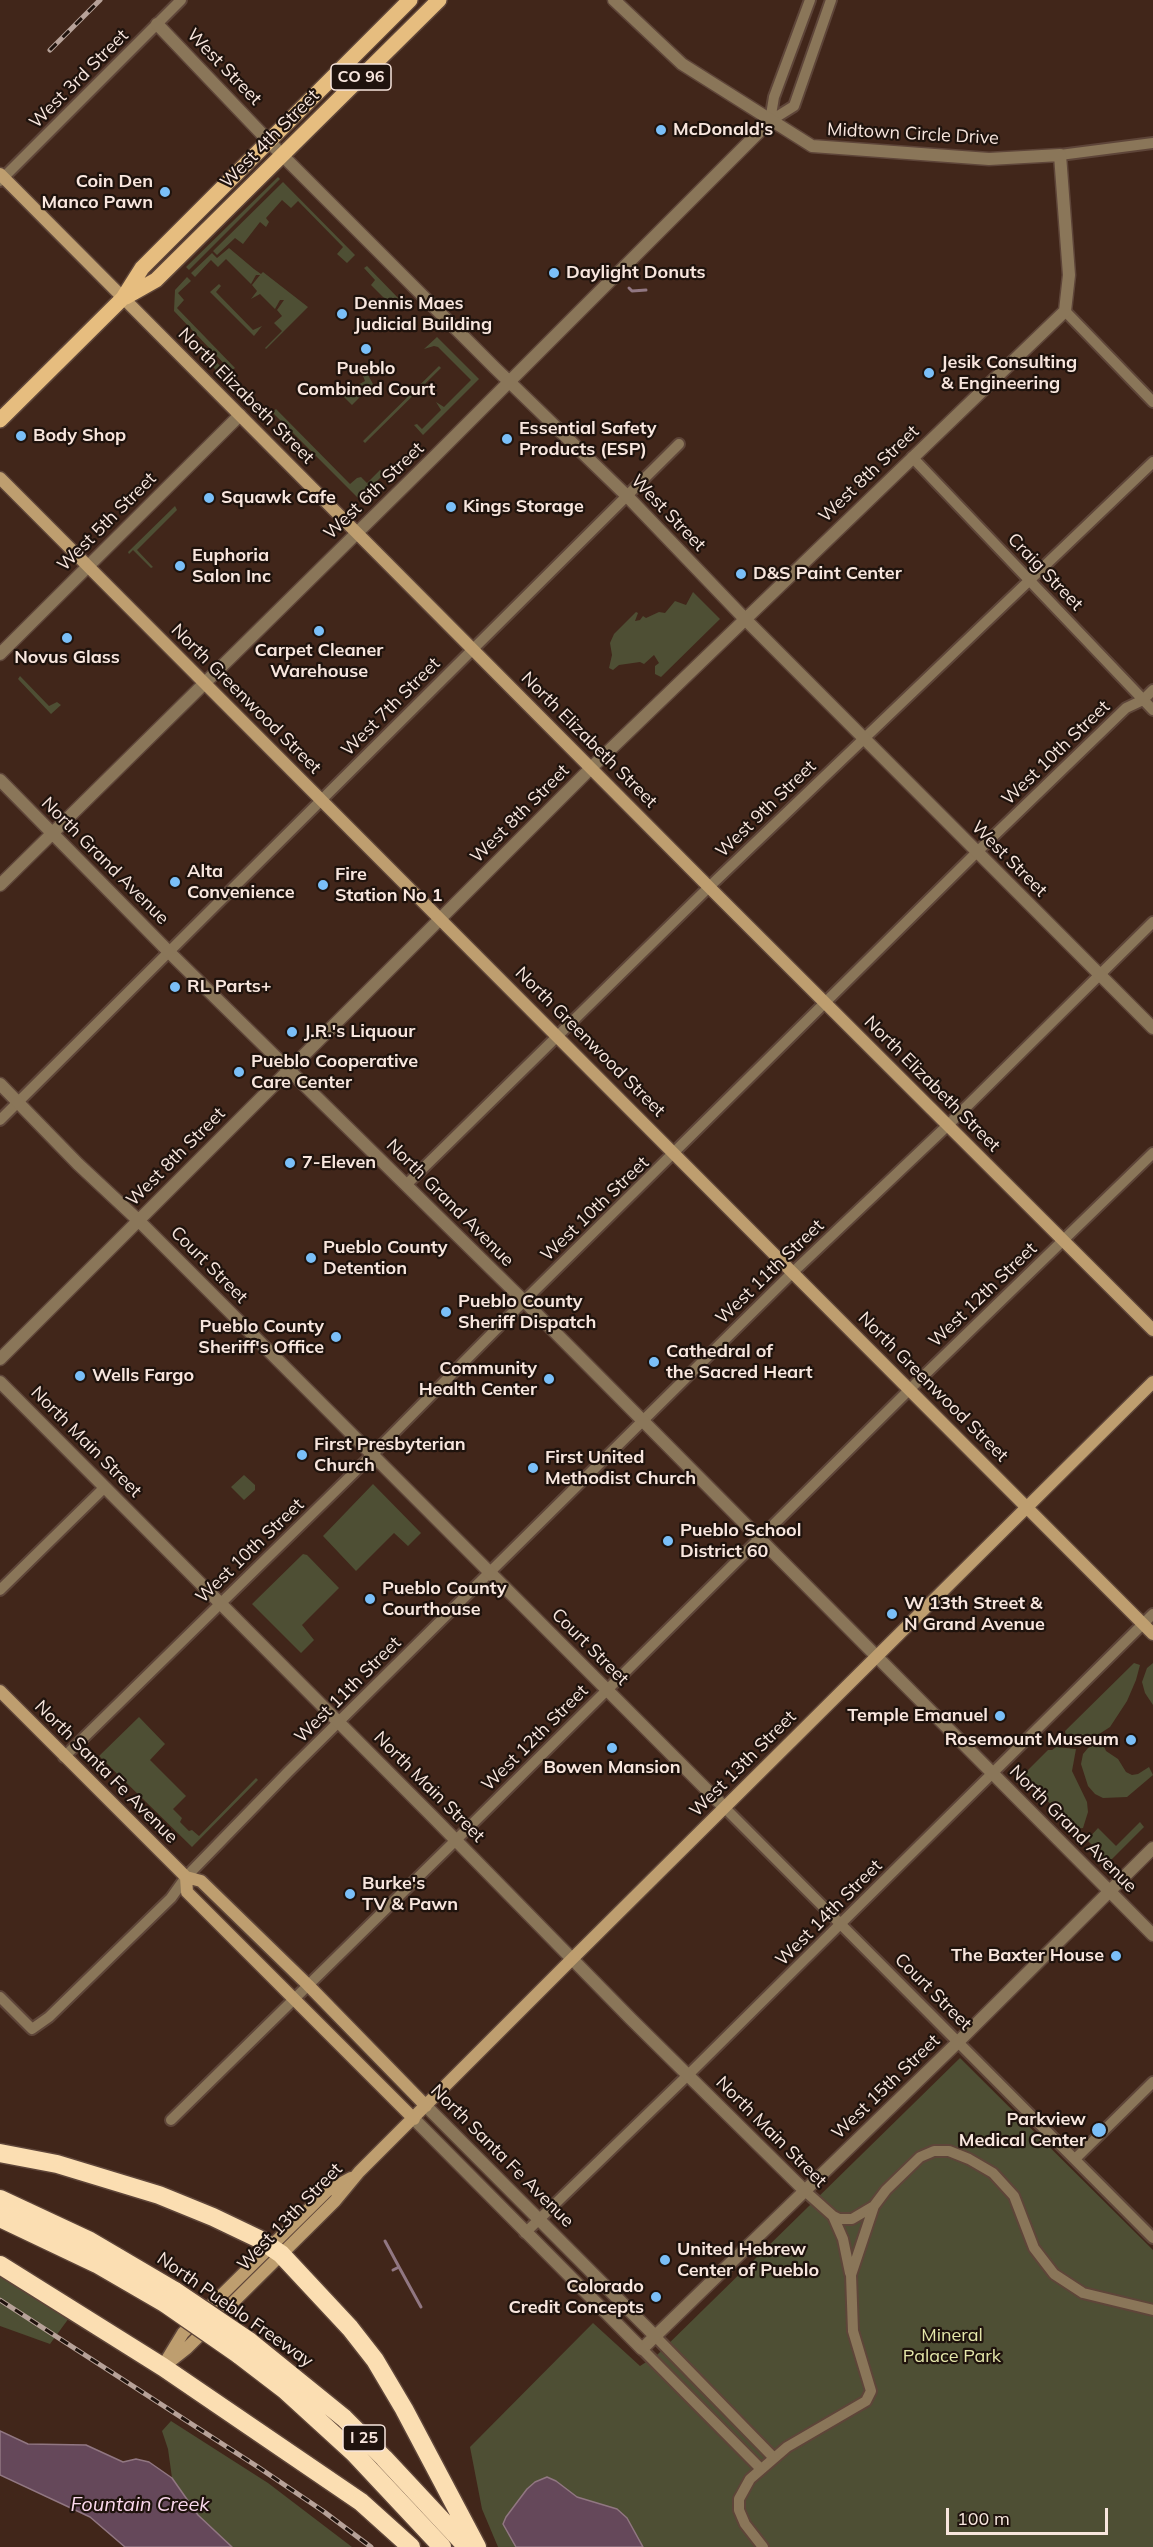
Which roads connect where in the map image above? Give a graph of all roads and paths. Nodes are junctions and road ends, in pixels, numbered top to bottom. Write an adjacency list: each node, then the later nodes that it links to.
1 (181, 0): 7 (street, West 3rd Street)
2 (410, 0): 9 (main road, West 4th Street / CO 96)
3 (439, 0): 11 (main road, West 4th Street / CO 96)
4 (614, 0): 8 (street, Midtown Circle Drive)
5 (810, 0): 8 (street)
6 (831, 0): 8 (street)
7 (157, 24): 9 (street, West Street); 13 (street, West 3rd Street)
8 (770, 121): 12 (street, Midtown Circle Drive); 16 (street, West 6th Street)
9 (270, 141): 11 (street, West Street); 14 (main road, West 4th Street / CO 96)
10 (1153, 143): 12 (street)
11 (282, 154): 14 (main road, West 4th Street / CO 96); 16 (street, West Street)
12 (1060, 155): 15 (street)
13 (1, 178): 14 (main road, North Elizabeth Street)
14 (123, 298): 18 (main road, North Elizabeth Street); 19 (main road, West 4th Street / CO 96)
15 (1065, 311): 17 (street); 21 (street, West 8th Street)
16 (510, 381): 24 (street, West Street); 25 (street, West 6th Street)
17 (1153, 402)
18 (240, 415): 25 (main road, North Elizabeth Street); 26 (street, West 5th Street)
19 (0, 420)
20 (679, 444): 24 (street, West 7th Street)
21 (912, 457): 27 (street, Craig Street); 28 (street, West 8th Street)
22 (1153, 462): 27 (street, West 9th Street)
23 (0, 478): 26 (main road, North Greenwood Street)
24 (627, 496): 28 (street, West Street); 29 (street, West 7th Street)
25 (357, 532): 29 (main road, North Elizabeth Street); 31 (street, West 6th Street)
26 (88, 566): 30 (street, West 5th Street); 31 (main road, North Greenwood Street)
27 (1031, 580): 33 (street, Craig Street); 35 (street, West 9th Street)
28 (745, 619): 35 (street, West Street); 36 (street, West 8th Street)
29 (473, 649): 36 (main road, North Elizabeth Street); 38 (street, West 7th Street)
30 (0, 654)
31 (205, 683): 38 (main road, North Greenwood Street); 39 (street, West 6th Street)
32 (1153, 690): 33 (street, West 10th Street)
33 (1143, 700): 34 (street, Craig Street); 40 (street, West 10th Street)
34 (1153, 710)
35 (864, 738): 40 (street, West Street); 42 (street, West 9th Street)
36 (591, 768): 42 (main road, North Elizabeth Street); 43 (street, West 8th Street)
37 (0, 780): 39 (street, North Grand Avenue)
38 (322, 800): 43 (main road, North Greenwood Street); 45 (street, West 7th Street)
39 (52, 833): 41 (street, West 6th Street); 45 (street, North Grand Avenue)
40 (977, 852): 46 (street, West Street); 47 (street, West 10th Street)
41 (0, 885)
42 (709, 887): 47 (main road, North Elizabeth Street); 49 (street, West 9th Street)
43 (441, 918): 49 (main road, North Greenwood Street); 50 (street, West 8th Street)
44 (1153, 922): 46 (street, West 11th Street)
45 (170, 952): 50 (street, North Grand Avenue); 52 (street, West 7th Street)
46 (1100, 975): 48 (street, West Street); 54 (street, West 11th Street)
47 (825, 1002): 54 (main road, North Elizabeth Street); 55 (street, West 10th Street)
48 (1153, 1028)
49 (557, 1035): 55 (main road, North Greenwood Street); 57 (street, West 9th Street)
50 (290, 1069): 57 (street, North Grand Avenue); 58 (street, West 8th Street)
51 (0, 1084): 52 (street, Court Street)
52 (18, 1103): 53 (street, West 7th Street); 58 (street, Court Street)
53 (0, 1120)
54 (947, 1126): 59 (main road, North Elizabeth Street); 60 (street, West 11th Street)
55 (675, 1153): 60 (main road, North Greenwood Street); 61 (street, West 10th Street)
56 (1153, 1153): 59 (street, West 12th Street)
57 (406, 1185): 61 (street, North Grand Avenue)
58 (139, 1221): 63 (street, West 8th Street); 68 (street, Court Street)
59 (1062, 1240): 62 (main road, North Elizabeth Street); 66 (street, West 12th Street)
60 (793, 1272): 66 (main road, North Greenwood Street); 67 (street, West 11th Street)
61 (524, 1301): 67 (street, North Grand Avenue); 68 (street, West 10th Street)
62 (1153, 1330)
63 (0, 1359)
64 (0, 1382): 69 (street, North Main Street)
65 (1153, 1382): 70 (main road, West 13th Street)
66 (910, 1389): 70 (main road, North Greenwood Street); 71 (street, West 12th Street)
67 (642, 1421): 71 (street, North Grand Avenue); 72 (street, West 11th Street)
68 (373, 1454): 72 (street, Court Street); 74 (street, West 10th Street)
69 (105, 1487): 73 (street); 74 (street, North Main Street)
70 (1027, 1507): 76 (main road, North Greenwood Street); 78 (main road, West 13th Street)
71 (758, 1539): 78 (street, North Grand Avenue); 79 (street, West 12th Street)
72 (490, 1572): 79 (street, Court Street); 81 (street, West 11th Street)
73 (0, 1590)
74 (221, 1604): 81 (street, North Main Street); 82 (street, West 10th Street)
75 (1153, 1614): 76 (street, West 14th Street)
76 (1144, 1624): 77 (main road, North Greenwood Street); 83 (street, West 14th Street)
77 (1153, 1634)
78 (878, 1657): 83 (street, North Grand Avenue); 84 (main road, West 13th Street)
79 (606, 1689): 84 (street, Court Street); 85 (street, West 12th Street)
80 (0, 1691): 82 (main road, North Santa Fe Avenue)
81 (339, 1722): 85 (street, North Main Street); 87 (street, West 11th Street)
82 (64, 1757): 87 (main road, North Santa Fe Avenue)
83 (993, 1774): 88 (street, North Grand Avenue); 89 (street, West 14th Street)
84 (725, 1808): 89 (street, Court Street); 91 (main road, West 13th Street)
85 (456, 1840): 91 (street, North Main Street); 92 (street, West 12th Street)
86 (1153, 1848): 88 (street, West 15th Street)
87 (186, 1877): 92 (main road, North Santa Fe Avenue); 93 (street, West 11th Street); 94 (main road, North Santa Fe Avenue)
88 (1110, 1892): 90 (street, North Grand Avenue); 95 (street, West 15th Street)
89 (840, 1925): 95 (street, Court Street); 96 (street, West 14th Street)
90 (1153, 1935)
91 (573, 1958): 96 (street, North Main Street); 98 (main road, West 13th Street)
92 (308, 1985): 94 (street, West 12th Street); 98 (main road, North Santa Fe Avenue)
93 (0, 1997)
94 (294, 1998): 99 (main road, North Santa Fe Avenue); 100 (street, West 12th Street)
95 (958, 2042): 102 (street, Court Street); 103 (street, West 15th Street)
96 (688, 2075): 103 (street, North Main Street); 108 (street, West 14th Street)
97 (1153, 2082): 102 (street)
98 (426, 2106): 99 (main road, West 13th Street); 108 (street, North Santa Fe Avenue)
99 (414, 2118): 109 (street, North Santa Fe Avenue); 111 (main road, West 13th Street)
100 (171, 2120)
101 (0, 2153): 111 (highway)
102 (1075, 2159): 110 (street, Court Street)
103 (805, 2191): 106 (street, North Main Street); 116 (street, West 15th Street)
104 (0, 2199): 114 (highway, North Pueblo Freeway / I 25)
105 (874, 2206): 106 (street, North Main Street); 113 (street, North Main Street); 115 (street, North Main Street)
106 (832, 2216): 113 (street, North Main Street)
107 (0, 2218): 114 (highway, North Pueblo Freeway / I 25)
108 (540, 2218): 109 (street, West 14th Street); 116 (street, North Santa Fe Avenue)
109 (525, 2233): 118 (street, North Santa Fe Avenue)
110 (1153, 2238)
111 (275, 2250): 119 (main road, West 13th Street); 125 (highway)
112 (0, 2265): 119 (highway)
113 (851, 2275): 120 (street, North Main Street)
114 (170, 2298): 117 (highway, North Pueblo Freeway / I 25, bridge)
115 (1153, 2310)
116 (655, 2336): 118 (street, West 15th Street); 120 (street, North Santa Fe Avenue)
117 (244, 2347): 123 (highway, North Pueblo Freeway / I 25); 124 (highway, North Pueblo Freeway / I 25)
118 (642, 2349): 121 (street, North Santa Fe Avenue)
119 (163, 2367): 122 (highway)
120 (773, 2457): 121 (street)
121 (760, 2468): 126 (street)
122 (411, 2547)
123 (442, 2547)
124 (467, 2547)
125 (477, 2547)
126 (762, 2547)

